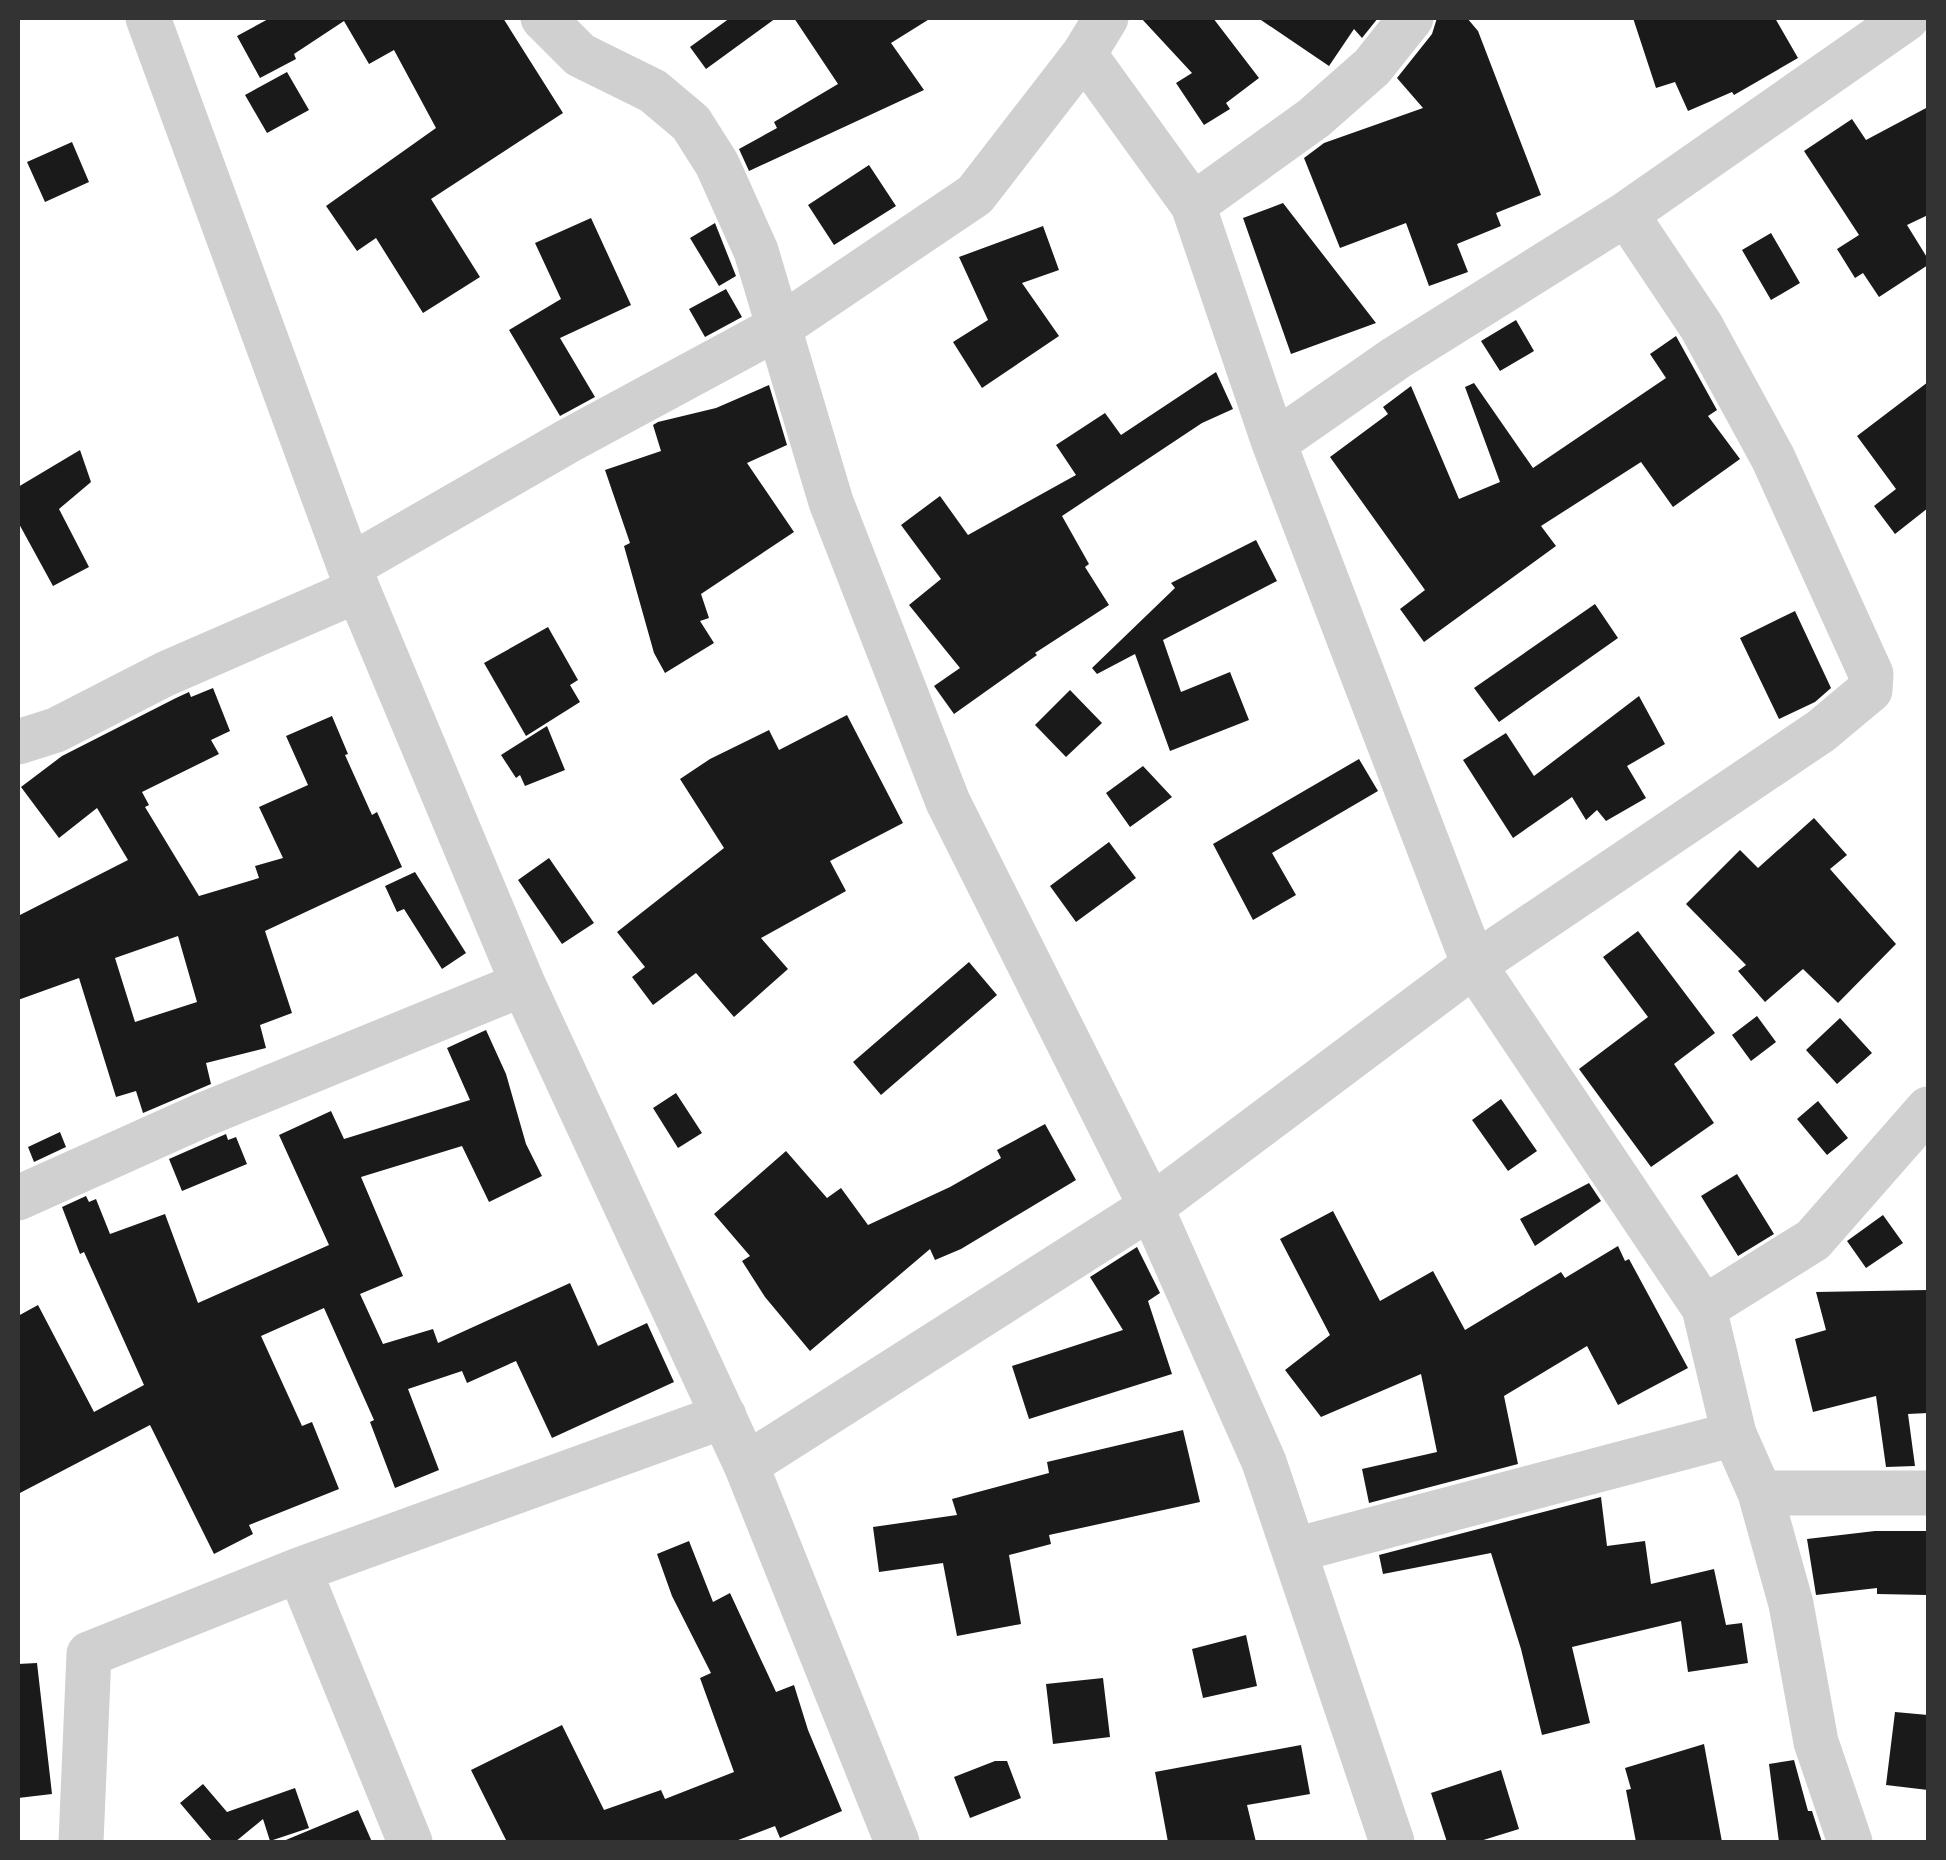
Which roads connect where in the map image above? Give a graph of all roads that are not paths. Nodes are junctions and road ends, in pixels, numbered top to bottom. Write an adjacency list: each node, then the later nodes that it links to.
1 (148, 18): 10 (street)
2 (542, 18): 8 (street)
3 (1411, 18): 6 (street)
4 (1907, 18): 7 (street)
5 (1095, 36): 6 (street); 8 (street)
6 (1192, 206): 9 (street)
7 (1626, 214): 9 (street); 12 (street)
8 (781, 326): 10 (street); 16 (street)
9 (1274, 443): 12 (street)
10 (355, 578): 11 (street); 13 (street)
11 (18, 742)
12 (1474, 964): 16 (street); 17 (street)
13 (523, 984): 15 (street); 18 (street)
14 (1928, 1109): 17 (street)
15 (18, 1198)
16 (1151, 1207): 20 (street); 23 (street)
17 (1704, 1308): 19 (street)
18 (724, 1416): 20 (street); 24 (street)
19 (1734, 1434): 21 (street); 23 (street)
20 (746, 1466): 27 (street)
21 (1760, 1493): 22 (street); 29 (street)
22 (1928, 1494)
23 (1295, 1550): 28 (street)
24 (299, 1570): 25 (street); 26 (street)
25 (82, 1842)
26 (410, 1842)
27 (897, 1842)
28 (1392, 1842)
29 (1850, 1842)

